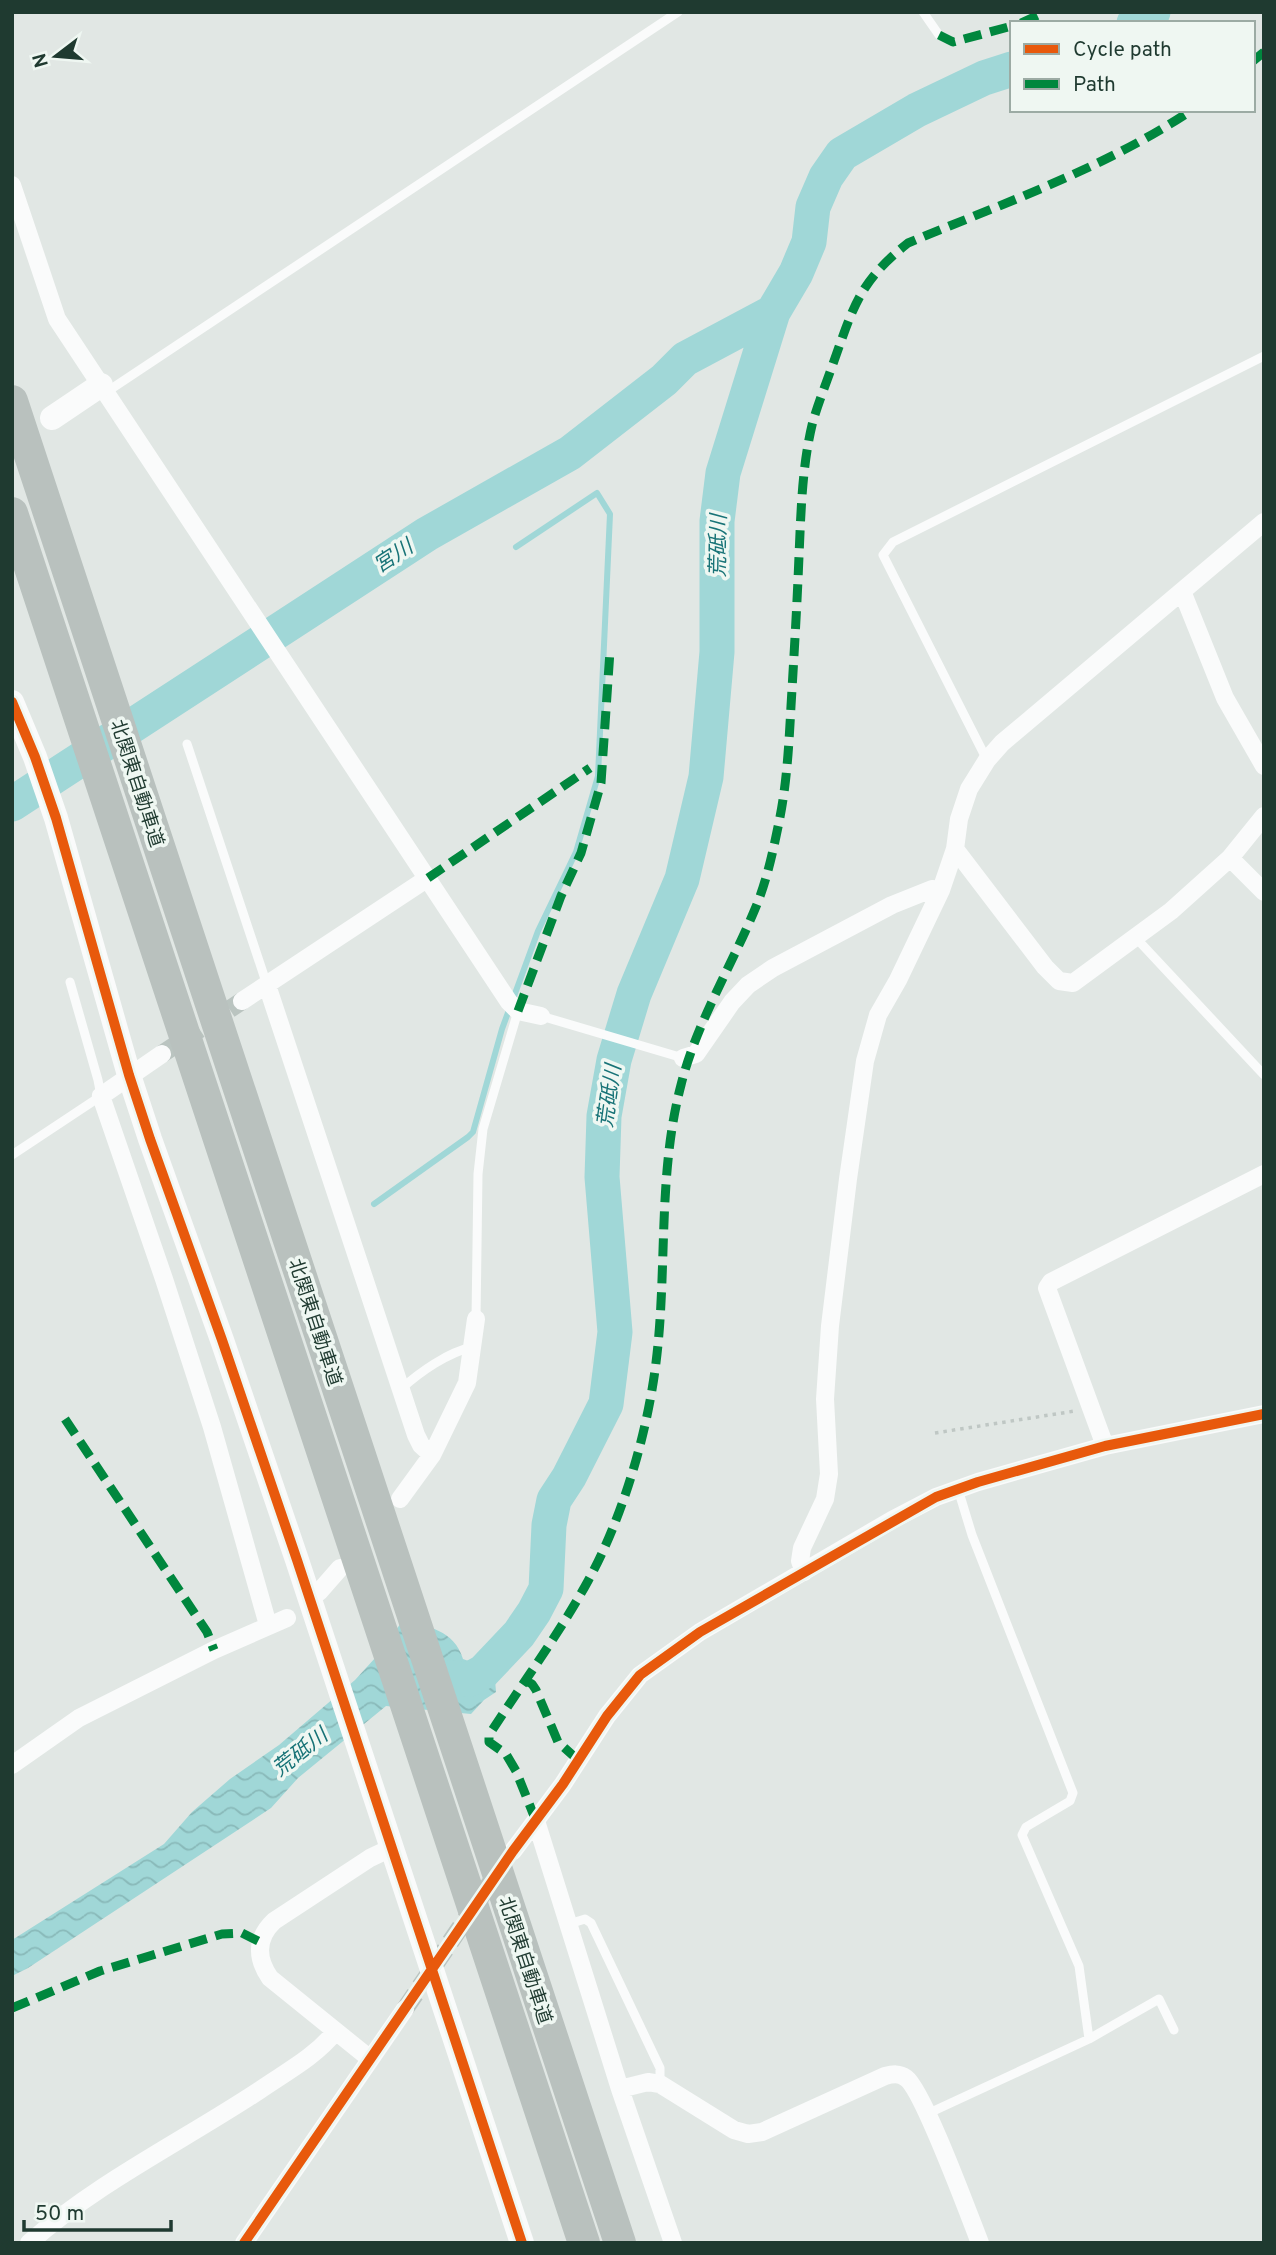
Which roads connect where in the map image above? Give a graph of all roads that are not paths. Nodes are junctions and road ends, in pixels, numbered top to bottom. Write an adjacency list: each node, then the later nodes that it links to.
1 (678, 12): 6 (lane)
2 (923, 12): 3 (lane)
3 (939, 35)
4 (12, 185): 6 (street)
5 (1264, 356): 14 (lane)
6 (103, 389): 8 (street); 19 (street)
7 (12, 401): 65 (highway, 北関東自動車道)
8 (52, 418)
9 (12, 513): 44 (highway, 北関東自動車道)
10 (1264, 522): 11 (street)
11 (1182, 591): 14 (street); 15 (street)
12 (12, 702): 30 (street)
13 (187, 744): 24 (lane)
14 (986, 760): 17 (street)
15 (1264, 765)
16 (1264, 816): 18 (street)
17 (956, 849): 20 (street); 22 (street)
18 (1230, 858): 21 (street); 22 (street)
19 (428, 878): 24 (street); 26 (street)
20 (941, 890): 29 (street); 43 (street)
21 (1264, 892)
22 (1136, 938): 31 (lane)
23 (69, 982): 32 (lane)
24 (267, 985): 25 (street); 37 (street)
25 (242, 1001)
26 (518, 1012): 27 (street); 35 (lane)
27 (541, 1016): 29 (lane)
28 (162, 1054): 30 (street)
29 (683, 1058)
30 (129, 1075): 32 (street); 50 (street)
31 (1264, 1076)
32 (101, 1096): 33 (lane); 47 (street)
33 (12, 1155)
34 (1264, 1174): 39 (street)
35 (476, 1319): 36 (street)
36 (473, 1347): 37 (lane); 40 (street)
37 (401, 1389): 40 (street)
38 (1264, 1413): 39 (street)
39 (1105, 1446): 41 (street)
40 (432, 1455): 42 (street)
41 (958, 1489): 43 (street); 56 (lane)
42 (400, 1499)
43 (804, 1572): 49 (street)
44 (353, 1576): 45 (street); 64 (highway, 北関東自動車道)
45 (319, 1592)
46 (287, 1618): 47 (street)
47 (268, 1625): 48 (street)
48 (12, 1765)
49 (536, 1821): 51 (street); 52 (street)
50 (388, 1838): 55 (street); 63 (street)
51 (513, 1850)
52 (569, 1924): 58 (lane); 59 (street)
53 (405, 2008): 57 (street)
54 (1174, 2030): 56 (lane)
55 (335, 2032): 57 (street); 61 (street)
56 (1089, 2039): 60 (lane)
57 (369, 2058): 62 (street)
58 (660, 2084): 59 (street); 60 (street)
59 (620, 2089): 66 (street)
60 (927, 2115): 67 (street)
61 (29, 2243)
62 (244, 2243)
63 (522, 2243)
64 (584, 2243)
65 (620, 2243)
66 (673, 2243)
67 (981, 2243)

